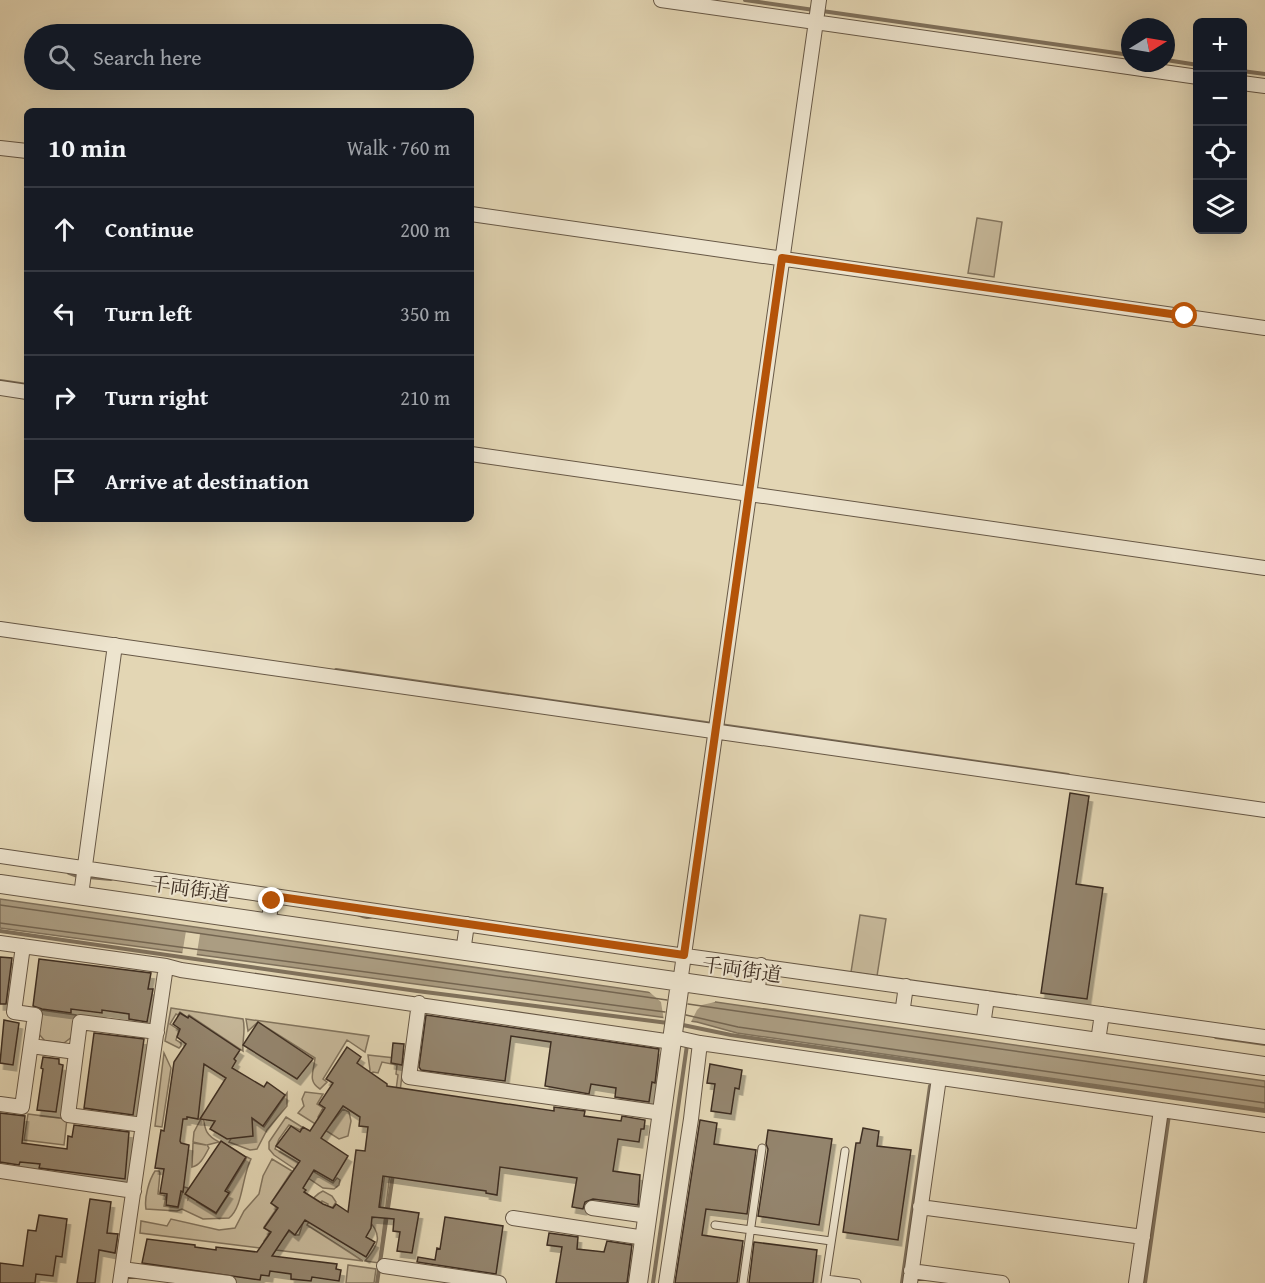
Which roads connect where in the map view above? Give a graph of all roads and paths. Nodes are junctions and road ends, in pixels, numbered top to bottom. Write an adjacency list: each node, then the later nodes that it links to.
1 (660, 0): 2 (street)
2 (817, 11): 3 (street); 9 (street)
3 (1193, 76)
4 (1247, 84): 5 (street)
5 (1265, 86)
6 (0, 147): 7 (street)
7 (24, 151)
8 (474, 214): 9 (street)
9 (782, 258): 10 (street); 14 (street)
10 (1265, 328)
11 (0, 388): 12 (street)
12 (24, 392)
13 (474, 454): 14 (street)
14 (748, 494): 15 (street); 18 (street)
15 (1265, 568)
16 (0, 629): 17 (street)
17 (115, 645): 18 (street); 21 (street)
18 (715, 726): 19 (street); 28 (street)
19 (1265, 810)
20 (0, 856): 21 (street)
21 (84, 879): 22 (street, 千両街道); 23 (street, 千両街道); 23 (street)
22 (0, 884)
23 (271, 906): 24 (street, 千両街道); 24 (street)
24 (365, 920): 25 (street, 千両街道); 25 (street)
25 (466, 935): 28 (street); 32 (street, 千両街道)
26 (0, 943): 27 (street)
27 (23, 946): 30 (street); 42 (street)
28 (684, 955): 29 (street); 32 (street)
29 (761, 965): 31 (street); 33 (street)
30 (166, 966): 34 (street); 38 (street)
31 (906, 986): 35 (street); 36 (street)
32 (679, 988): 33 (street, 千両街道); 39 (street)
33 (757, 994): 36 (street, 千両街道)
34 (419, 1004): 39 (street); 48 (street)
35 (986, 1008): 36 (street, 千両街道); 37 (street, 千両街道); 37 (street)
36 (902, 1014)
37 (1101, 1024): 40 (street); 44 (street, 千両街道)
38 (157, 1032): 43 (street); 49 (street)
39 (673, 1035): 41 (street); 48 (street)
40 (1265, 1037)
41 (700, 1043): 45 (street); 73 (street)
42 (31, 1046): 43 (street); 46 (street)
43 (76, 1053): 49 (street)
44 (1265, 1066)
45 (939, 1078): 47 (street); 55 (street)
46 (0, 1104)
47 (1161, 1110): 50 (street); 62 (street)
48 (663, 1113): 57 (street)
49 (143, 1125): 54 (street)
50 (1265, 1125)
51 (762, 1148): 60 (lane)
52 (845, 1152): 63 (lane)
53 (0, 1171): 54 (street)
54 (134, 1191): 65 (street)
55 (921, 1207): 62 (street); 66 (street)
56 (592, 1208): 57 (street)
57 (648, 1216): 61 (street)
58 (513, 1218): 61 (street)
59 (715, 1225): 60 (lane)
60 (750, 1230): 63 (lane); 74 (lane)
61 (645, 1238): 72 (street)
62 (1143, 1238): 77 (street)
63 (831, 1241): 68 (lane)
64 (384, 1266): 71 (street)
65 (122, 1269): 67 (street); 69 (street)
66 (910, 1277): 76 (street)
67 (167, 1279): 70 (street)
68 (825, 1281): 75 (lane)
69 (120, 1283)
70 (229, 1283)
71 (499, 1283)
72 (638, 1283)
73 (666, 1283)
74 (743, 1283)
75 (857, 1283)
76 (1002, 1283)
77 (1136, 1283)

